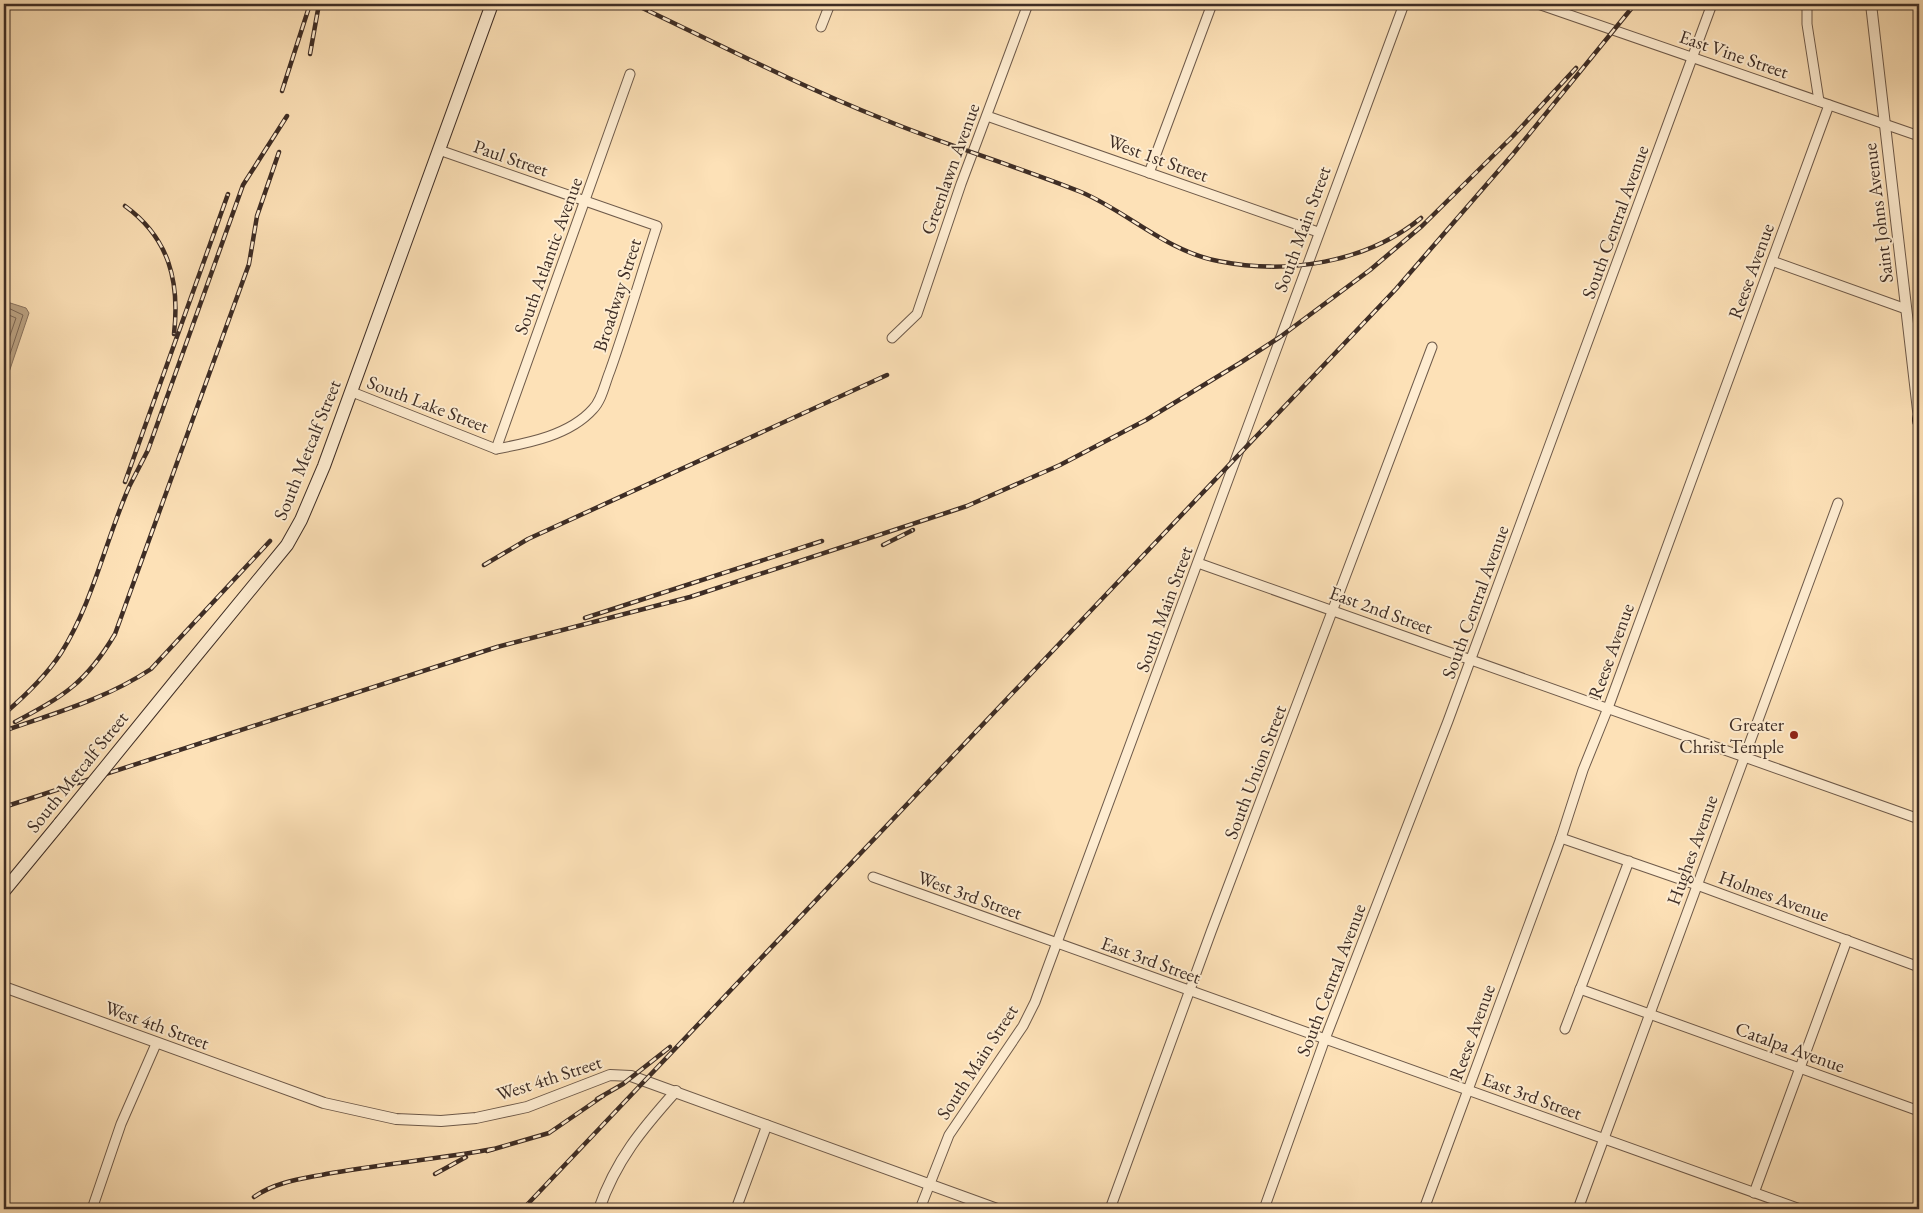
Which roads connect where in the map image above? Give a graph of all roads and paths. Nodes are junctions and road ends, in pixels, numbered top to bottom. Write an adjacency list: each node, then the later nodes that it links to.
1 (492, 4): 18 (main road, South Metcalf Street)
2 (830, 4): 10 (street)
3 (1028, 4): 15 (street, Greenlawn Avenue)
4 (1212, 4): 19 (street)
5 (1404, 4): 22 (street, South Main Street)
6 (1712, 4): 11 (street, South Central Avenue)
7 (1807, 4): 13 (street)
8 (1871, 4): 16 (street, Saint Johns Avenue)
9 (1543, 5): 11 (street, East Vine Street)
10 (821, 27)
11 (1692, 57): 13 (street, East Vine Street); 34 (street, South Central Avenue)
12 (630, 74): 20 (street, South Atlantic Avenue)
13 (1819, 101): 14 (street, East Vine Street)
14 (1830, 105): 16 (street, East Vine Street); 23 (street, Reese Avenue)
15 (987, 116): 19 (street, West 1st Street); 25 (street, Greenlawn Avenue)
16 (1885, 124): 17 (street, East Vine Street); 24 (street, Saint Johns Avenue)
17 (1919, 136)
18 (439, 150): 20 (street, Paul Street); 28 (main road, South Metcalf Street)
19 (1150, 173): 22 (street, West 1st Street)
20 (585, 201): 21 (street, Paul Street); 30 (street, South Atlantic Avenue)
21 (657, 226): 27 (street, Broadway Street)
22 (1318, 232): 32 (street, South Main Street)
23 (1772, 260): 24 (street); 35 (street, Reese Avenue)
24 (1906, 308): 29 (street, Saint Johns Avenue)
25 (892, 338)
26 (1432, 347): 33 (street, South Union Street)
27 (608, 374): 30 (street, South Lake Street)
28 (352, 392): 30 (street, South Lake Street); 42 (main road, South Metcalf Street, bridge)
29 (1919, 419)
30 (496, 449)
31 (1838, 503): 36 (street, Hughes Avenue)
32 (1198, 563): 33 (street, East 2nd Street); 44 (street, South Main Street)
33 (1334, 610): 34 (street, East 2nd Street); 48 (street, South Union Street)
34 (1471, 659): 35 (street, East 2nd Street); 51 (street, South Central Avenue)
35 (1608, 708): 36 (street, East 2nd Street); 38 (street, Reese Avenue)
36 (1745, 757): 37 (street, East 2nd Street); 41 (street, Hughes Avenue)
37 (1919, 819)
38 (1561, 838): 39 (street, Holmes Avenue); 54 (street, Reese Avenue)
39 (1629, 861): 41 (street, Holmes Avenue); 47 (street)
40 (873, 876): 44 (street, West 3rd Street)
41 (1696, 885): 43 (street, Holmes Avenue); 49 (street, Hughes Avenue)
42 (4, 890)
43 (1847, 940): 45 (street, Holmes Avenue); 53 (street)
44 (1056, 943): 48 (street, East 3rd Street); 59 (street, South Main Street)
45 (1919, 966)
46 (4, 987): 52 (street, West 4th Street)
47 (1580, 989): 49 (street, Catalpa Avenue); 50 (street)
48 (1189, 991): 51 (street, East 3rd Street); 66 (street, South Union Street)
49 (1650, 1013): 53 (street, Catalpa Avenue); 58 (street, Hughes Avenue)
50 (1565, 1029)
51 (1325, 1039): 54 (street, East 3rd Street); 67 (street, South Central Avenue)
52 (156, 1044): 55 (street, West 4th Street); 61 (street)
53 (1800, 1067): 56 (street, Catalpa Avenue); 60 (street)
54 (1468, 1090): 58 (street, East 3rd Street); 68 (street, Reese Avenue)
55 (676, 1092): 57 (street, West 4th Street); 62 (street)
56 (1919, 1111)
57 (767, 1125): 59 (street, West 4th Street); 63 (street)
58 (1604, 1139): 60 (street, East 3rd Street); 69 (street, Hughes Avenue)
59 (929, 1185): 64 (street, South Main Street); 65 (street, West 4th Street)
60 (1754, 1193): 70 (street, East 3rd Street)
61 (92, 1209)
62 (599, 1209)
63 (736, 1209)
64 (920, 1209)
65 (997, 1209)
66 (1110, 1209)
67 (1264, 1209)
68 (1424, 1209)
69 (1578, 1209)
70 (1800, 1209)

